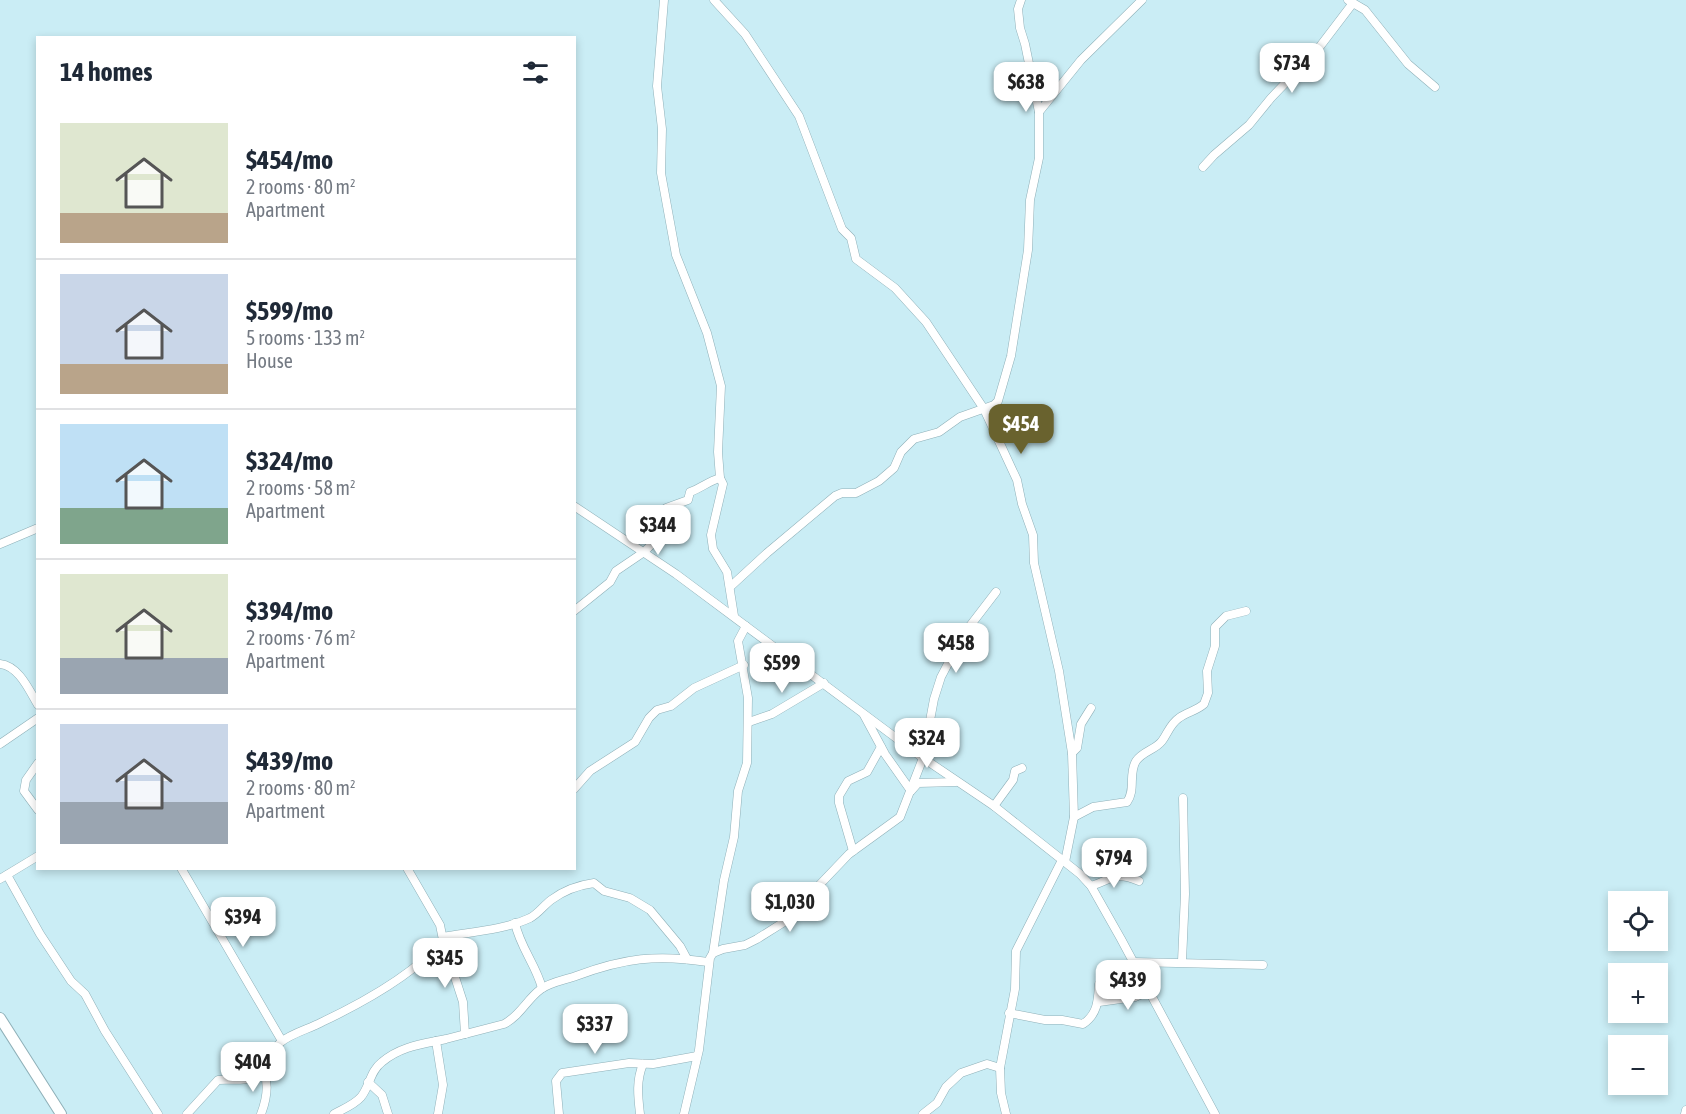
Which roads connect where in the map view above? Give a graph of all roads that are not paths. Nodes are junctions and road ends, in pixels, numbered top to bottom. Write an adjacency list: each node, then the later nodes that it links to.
1 (664, 0): 10 (street)
2 (714, 0): 9 (street)
3 (1021, 0): 7 (street)
4 (1142, 0): 7 (street)
5 (1350, 2): 6 (street); 8 (street)
6 (1435, 87)
7 (1040, 112): 9 (street)
8 (1203, 167)
9 (984, 409): 15 (street); 31 (street)
10 (720, 478): 14 (street); 15 (street)
11 (576, 507): 14 (street)
12 (36, 529): 13 (street)
13 (0, 544)
14 (644, 552): 17 (street); 19 (street)
15 (730, 587): 19 (street)
16 (996, 592): 32 (street)
17 (576, 609)
18 (1246, 611): 41 (street)
19 (734, 616): 20 (street)
20 (746, 626): 22 (street); 23 (street)
21 (0, 664): 24 (street)
22 (744, 665): 28 (street); 36 (street)
23 (824, 683): 26 (street); 28 (street)
24 (36, 702)
25 (1091, 708): 31 (street)
26 (862, 711): 30 (street); 32 (street)
27 (36, 719): 29 (street)
28 (749, 722): 52 (street)
29 (0, 744)
30 (881, 747): 37 (street); 42 (street)
31 (1072, 753): 41 (street)
32 (923, 758): 35 (street); 37 (street)
33 (36, 766): 40 (street)
34 (1022, 768): 39 (street)
35 (958, 782): 37 (street); 39 (street)
36 (576, 787)
37 (911, 791): 42 (street)
38 (1183, 798): 54 (street)
39 (994, 806): 44 (street)
40 (36, 807)
41 (1074, 817): 44 (street)
42 (853, 851): 52 (street)
43 (36, 857): 47 (street)
44 (1063, 861): 49 (street); 62 (street)
45 (182, 870): 65 (street)
46 (408, 870): 51 (street)
47 (3, 877): 73 (street)
48 (1139, 881): 49 (street)
49 (1091, 886): 56 (street)
50 (515, 923): 51 (street); 53 (street); 59 (street)
51 (443, 939): 64 (street); 65 (street)
52 (713, 953): 55 (street)
53 (687, 959): 55 (street); 59 (street)
54 (1182, 961): 56 (street); 57 (street)
55 (708, 962): 67 (street)
56 (1133, 962): 60 (street)
57 (1263, 965)
58 (1099, 984): 61 (street)
59 (542, 988): 64 (street)
60 (1149, 991): 61 (street); 84 (street)
61 (1098, 1002): 62 (street)
62 (1009, 1013): 69 (street)
63 (2, 1024): 72 (main road)
64 (465, 1034): 66 (street)
65 (282, 1041): 70 (street)
66 (436, 1041): 71 (street); 78 (street)
67 (697, 1056): 68 (street); 81 (street)
68 (643, 1064): 79 (street); 80 (street)
69 (1000, 1068): 82 (street); 83 (street)
70 (264, 1072): 74 (street); 75 (street)
71 (368, 1082): 76 (street); 77 (street)
72 (61, 1114)
73 (158, 1114)
74 (188, 1114)
75 (261, 1114)
76 (334, 1114)
77 (387, 1114)
78 (438, 1114)
79 (560, 1114)
80 (640, 1114)
81 (684, 1114)
82 (922, 1114)
83 (1006, 1114)
84 (1215, 1114)

